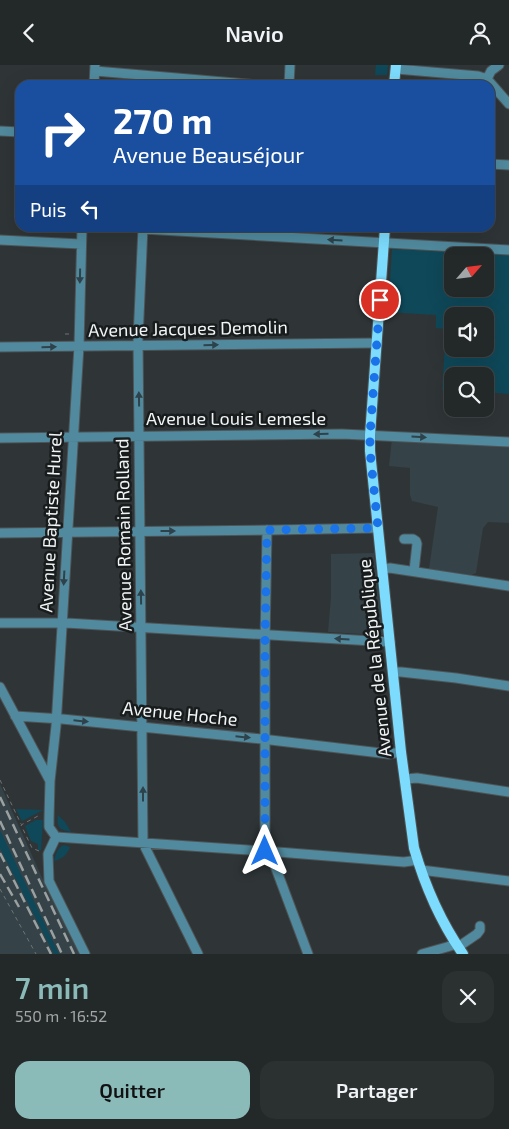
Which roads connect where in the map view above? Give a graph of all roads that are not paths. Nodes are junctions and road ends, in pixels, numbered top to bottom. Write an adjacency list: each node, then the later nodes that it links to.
1 (290, 65): 7 (street)
2 (498, 65): 5 (street)
3 (396, 67): 5 (street); 8 (main road)
4 (95, 68): 6 (street)
5 (488, 79)
6 (210, 80)
7 (289, 80)
8 (395, 80)
9 (495, 87): 10 (street)
10 (509, 104)
11 (0, 131): 12 (street)
12 (15, 132)
13 (495, 164): 14 (street)
14 (509, 165)
15 (82, 232): 21 (street, Avenue Baptiste Hurel)
16 (143, 232): 25 (street, Avenue Romain Rolland)
17 (207, 232): 20 (street, one-way to 17)
18 (385, 232): 20 (main road, Avenue de la République)
19 (0, 241): 21 (street)
20 (384, 243): 22 (street); 23 (main road, Avenue de la République)
21 (81, 244): 24 (street, Avenue Baptiste Hurel, one-way to 24)
22 (509, 250)
23 (377, 343): 25 (street, Avenue Jacques Demolin, one-way to 23); 27 (main road, Avenue de la République)
24 (79, 346): 25 (street, Avenue Jacques Demolin); 26 (street, Avenue Jacques Demolin, one-way to 24); 29 (street, Avenue Baptiste Hurel)
25 (138, 346): 28 (street, Avenue Romain Rolland, one-way to 25)
26 (0, 347)
27 (370, 435): 28 (street, Avenue Louis Lemesle, one-way to 28); 31 (street, Avenue Louis Lemesle, one-way to 31); 32 (main road, Avenue de la République)
28 (139, 436): 29 (street, Avenue Louis Lemesle); 34 (street, Avenue Romain Rolland)
29 (72, 437): 30 (street, Avenue Louis Lemesle); 35 (street, Avenue Baptiste Hurel)
30 (0, 438)
31 (509, 442)
32 (378, 528): 33 (street); 38 (main road, Avenue de la République)
33 (267, 530): 34 (street, one-way to 33); 44 (street)
34 (140, 531): 35 (street); 43 (street, Avenue Romain Rolland, one-way to 34)
35 (67, 532): 36 (street); 42 (street, Avenue Baptiste Hurel, one-way to 42)
36 (0, 533)
37 (404, 539): 39 (street)
38 (383, 569): 39 (street); 45 (main road, Avenue de la République)
39 (414, 571): 40 (street)
40 (509, 586)
41 (0, 623): 42 (street)
42 (62, 623): 43 (street); 50 (street, Avenue Baptiste Hurel)
43 (142, 627): 44 (street); 51 (street, Avenue Romain Rolland)
44 (265, 635): 45 (street, one-way to 44); 52 (street)
45 (390, 642): 46 (main road, Avenue de la République)
46 (394, 672): 47 (street); 53 (main road, Avenue de la République)
47 (509, 686)
48 (0, 687): 49 (street)
49 (15, 716): 50 (street, Avenue Hoche); 55 (street)
50 (56, 718): 51 (street, Avenue Hoche, one-way to 51); 55 (street, Avenue Baptiste Hurel)
51 (142, 727): 52 (street, Avenue Hoche, one-way to 52); 58 (street, Avenue Romain Rolland, one-way to 51)
52 (265, 739): 53 (street, Avenue Hoche); 59 (street)
53 (401, 752): 54 (main road, Avenue de la République)
54 (405, 779): 56 (street); 60 (main road, Avenue de la République)
55 (50, 781): 57 (street, Avenue Baptiste Hurel)
56 (509, 792)
57 (56, 837): 58 (street); 64 (street)
58 (143, 843): 59 (street); 65 (street)
59 (268, 852): 60 (street); 66 (street)
60 (419, 865): 61 (street); 63 (main road, Avenue de la République)
61 (509, 881)
62 (480, 926): 63 (street)
63 (459, 948): 67 (street)
64 (86, 954)
65 (198, 954)
66 (308, 954)
67 (422, 954)

